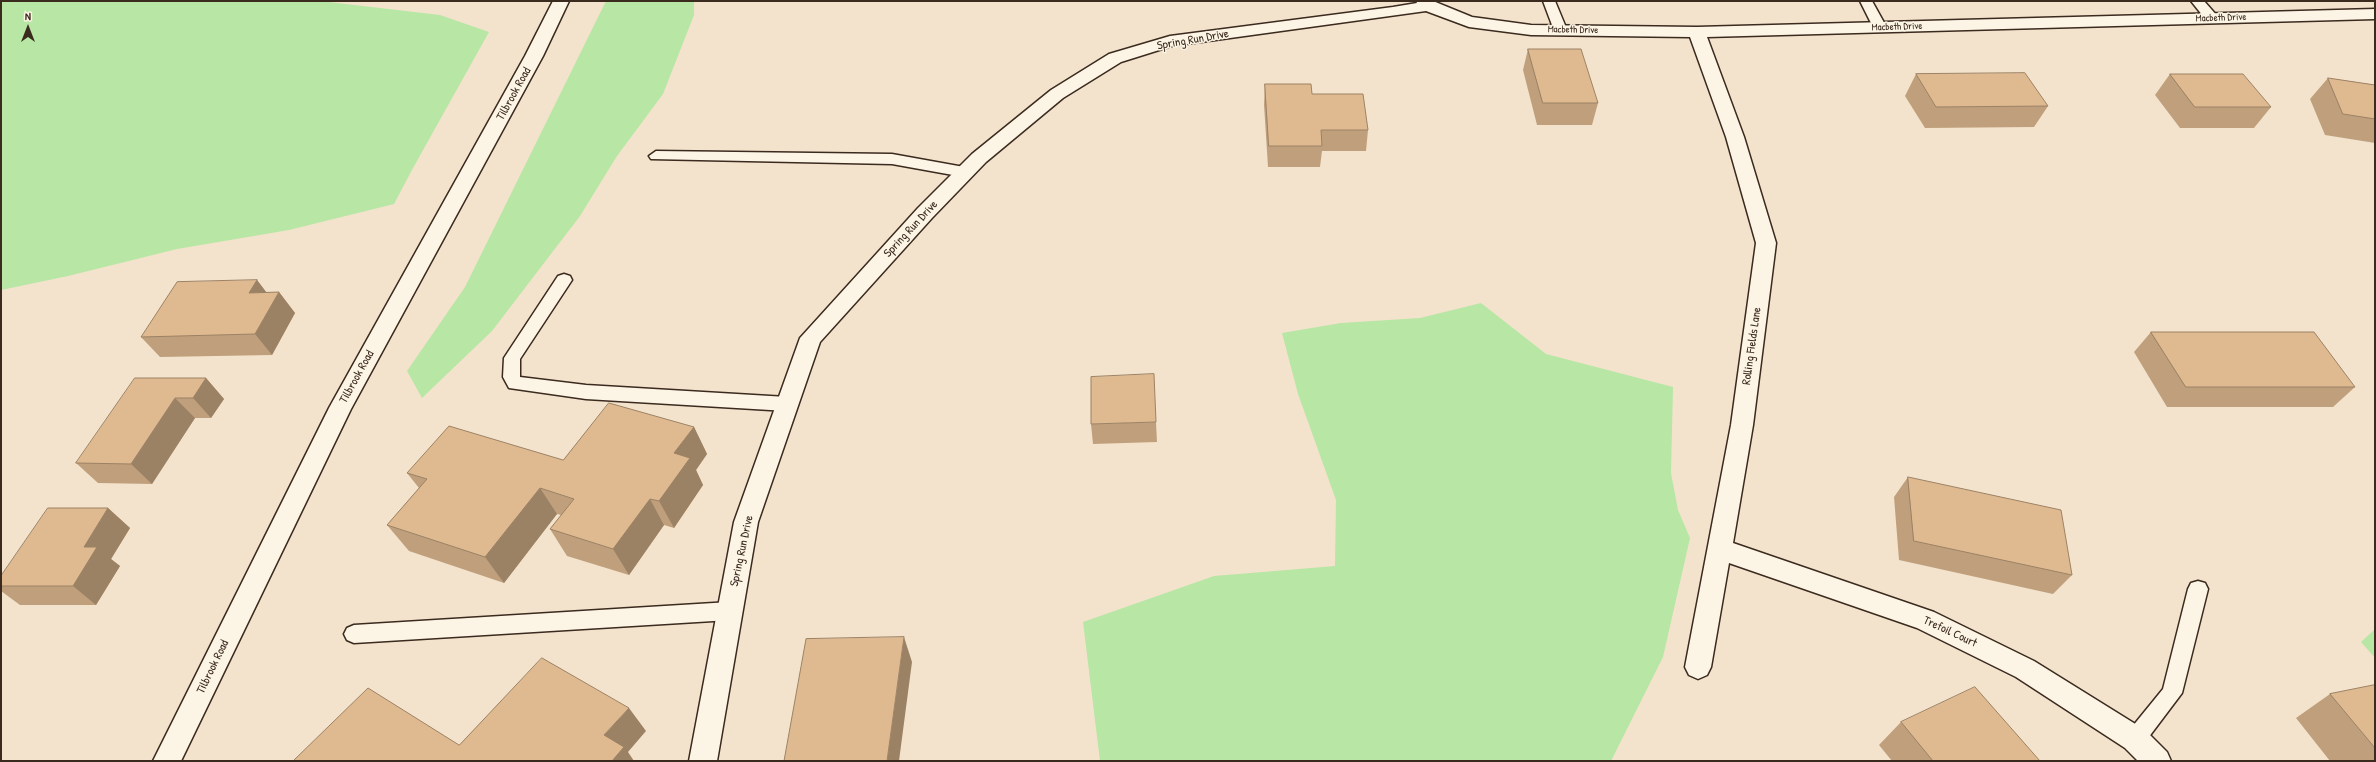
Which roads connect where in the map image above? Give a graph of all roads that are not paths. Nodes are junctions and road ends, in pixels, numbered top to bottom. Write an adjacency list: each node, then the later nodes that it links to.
1 (561, 1): 21 (street, Tilbrook Road)
2 (1549, 1): 9 (lane)
3 (1866, 1): 8 (lane)
4 (2197, 1): 7 (lane)
5 (1426, 3): 9 (street, Macbeth Drive); 12 (street, Spring Run Drive)
6 (2375, 14): 7 (street, Macbeth Drive)
7 (2212, 18): 8 (street, Macbeth Drive)
8 (1880, 28): 10 (street, Macbeth Drive)
9 (1560, 30): 10 (street, Macbeth Drive)
10 (1697, 32): 15 (street, Rolling Fields Lane)
11 (656, 156): 12 (lane)
12 (964, 172): 14 (street, Spring Run Drive)
13 (564, 280): 14 (lane)
14 (788, 404): 17 (street, Spring Run Drive)
15 (1719, 549): 19 (street, Rolling Fields Lane); 20 (street, Trefoil Court)
16 (2198, 588): 20 (lane)
17 (730, 612): 18 (lane); 22 (street, Spring Run Drive)
18 (354, 634)
19 (1698, 667)
20 (2135, 739): 23 (street, Trefoil Court)
21 (167, 761)
22 (703, 761)
23 (2157, 761)

